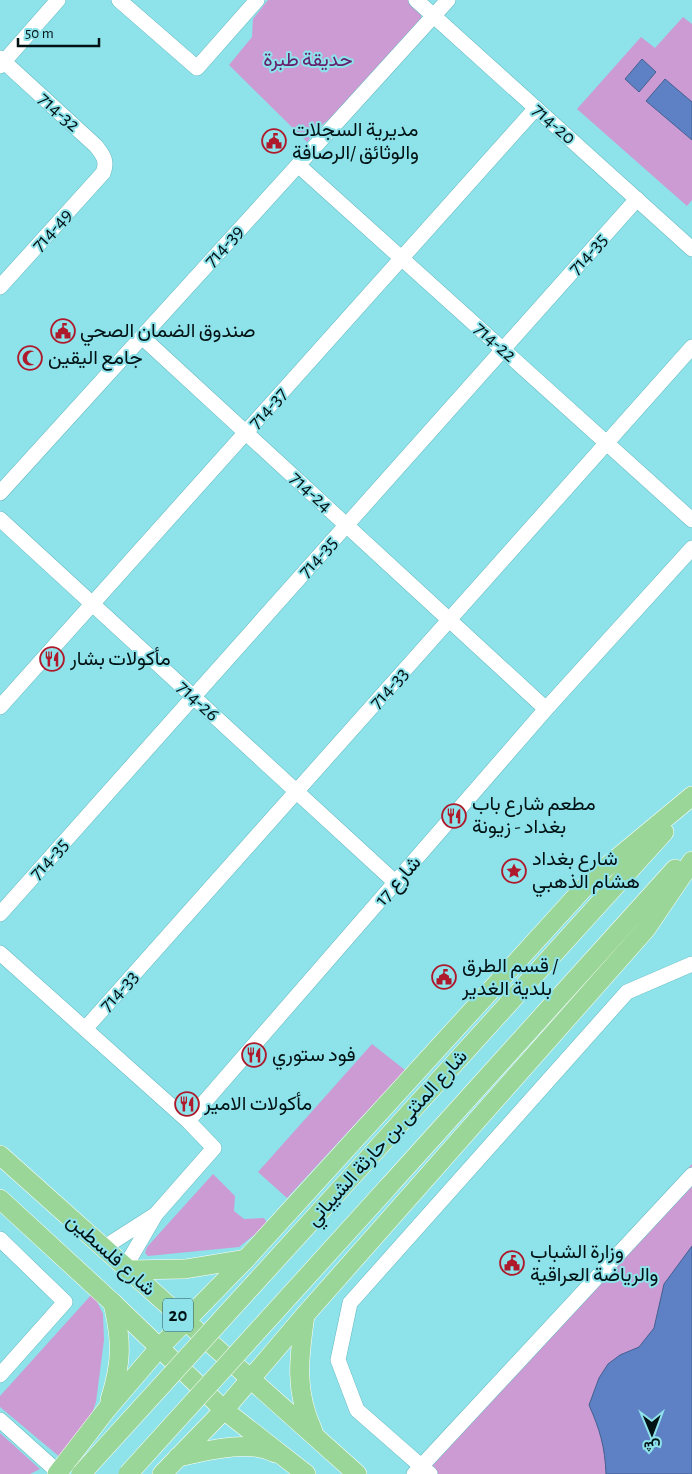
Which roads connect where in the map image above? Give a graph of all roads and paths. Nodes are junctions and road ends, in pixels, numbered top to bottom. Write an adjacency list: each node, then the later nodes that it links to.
1 (58, 0): 7 (street)
2 (119, 0): 3 (street)
3 (257, 0)
4 (416, 0): 6 (street, 714-20)
5 (448, 0): 6 (street, 714-39)
6 (434, 16): 8 (street, 714-20); 9 (street, 714-39)
7 (1, 62): 10 (street, 714-32)
8 (536, 108): 11 (street, 714-20); 13 (street, 714-37)
9 (298, 165): 13 (street, 714-22); 15 (street, 714-39)
10 (103, 173): 14 (street, 714-49)
11 (637, 199): 12 (street, 714-20); 17 (street, 714-35)
12 (692, 249)
13 (402, 258): 17 (street, 714-22); 18 (street, 714-37)
14 (0, 287)
15 (142, 337): 18 (street, 714-24); 20 (street, 714-39)
16 (692, 347): 19 (street, 714-33)
17 (503, 349): 19 (street, 714-22); 23 (street, 714-35)
18 (246, 432): 23 (street, 714-24); 25 (street, 714-37)
19 (607, 443): 22 (street, 714-22); 26 (street, 714-33)
20 (0, 493)
21 (0, 519): 25 (street, 714-26)
22 (692, 520)
23 (347, 525): 26 (street, 714-24); 28 (street, 714-35)
24 (692, 548): 30 (street, شارع 17)
25 (92, 604): 27 (street, 714-37); 28 (street, 714-26)
26 (450, 619): 30 (street, 714-24); 31 (street, 714-33)
27 (5, 690): 29 (street, 714-37)
28 (194, 697): 31 (street, 714-26); 37 (street, 714-35)
29 (0, 707)
30 (546, 708): 36 (street, شارع 17)
31 (296, 792): 36 (street, 714-26); 40 (street, 714-33)
32 (692, 796): 48 (main road)
33 (692, 802): 64 (main road, شارع المثنى بن حارثة الشيباني, bridge)
34 (692, 850): 65 (main road, شارع المثنى بن حارثة الشيباني, bridge)
35 (692, 861): 51 (main road)
36 (396, 883): 41 (street, شارع 17)
37 (0, 914)
38 (0, 953): 40 (street)
39 (692, 964): 62 (street)
40 (85, 1029): 41 (street)
41 (188, 1121): 45 (street)
42 (0, 1154): 47 (main road, شارع فلسطين / 20)
43 (692, 1176): 62 (street)
44 (0, 1199): 50 (main road, شارع فلسطين / 20)
45 (156, 1214): 47 (street); 49 (street)
46 (0, 1239): 54 (street)
47 (103, 1248): 49 (main road, شارع فلسطين / 20)
48 (246, 1259): 49 (main road); 52 (main road)
49 (126, 1268): 52 (main road, شارع فلسطين / 20)
50 (113, 1303): 53 (main road, شارع فلسطين / 20); 56 (main road)
51 (305, 1315): 55 (main road); 59 (main road)
52 (184, 1320): 53 (main road); 55 (main road, شارع فلسطين / 20)
53 (160, 1347): 56 (main road); 57 (main road, شارع فلسطين / 20)
54 (0, 1375)
55 (251, 1379): 57 (main road); 59 (main road, شارع فلسطين / 20)
56 (108, 1409): 63 (main road)
57 (224, 1410): 60 (main road); 61 (main road, شارع فلسطين / 20)
58 (0, 1420): 63 (street)
59 (316, 1436): 68 (main road, شارع فلسطين / 20)
60 (178, 1457): 61 (main road); 66 (main road)
61 (290, 1461): 67 (main road, شارع فلسطين / 20)
62 (422, 1471)
63 (57, 1473)
64 (81, 1474)
65 (128, 1474)
66 (162, 1474)
67 (306, 1474)
68 (358, 1474)

